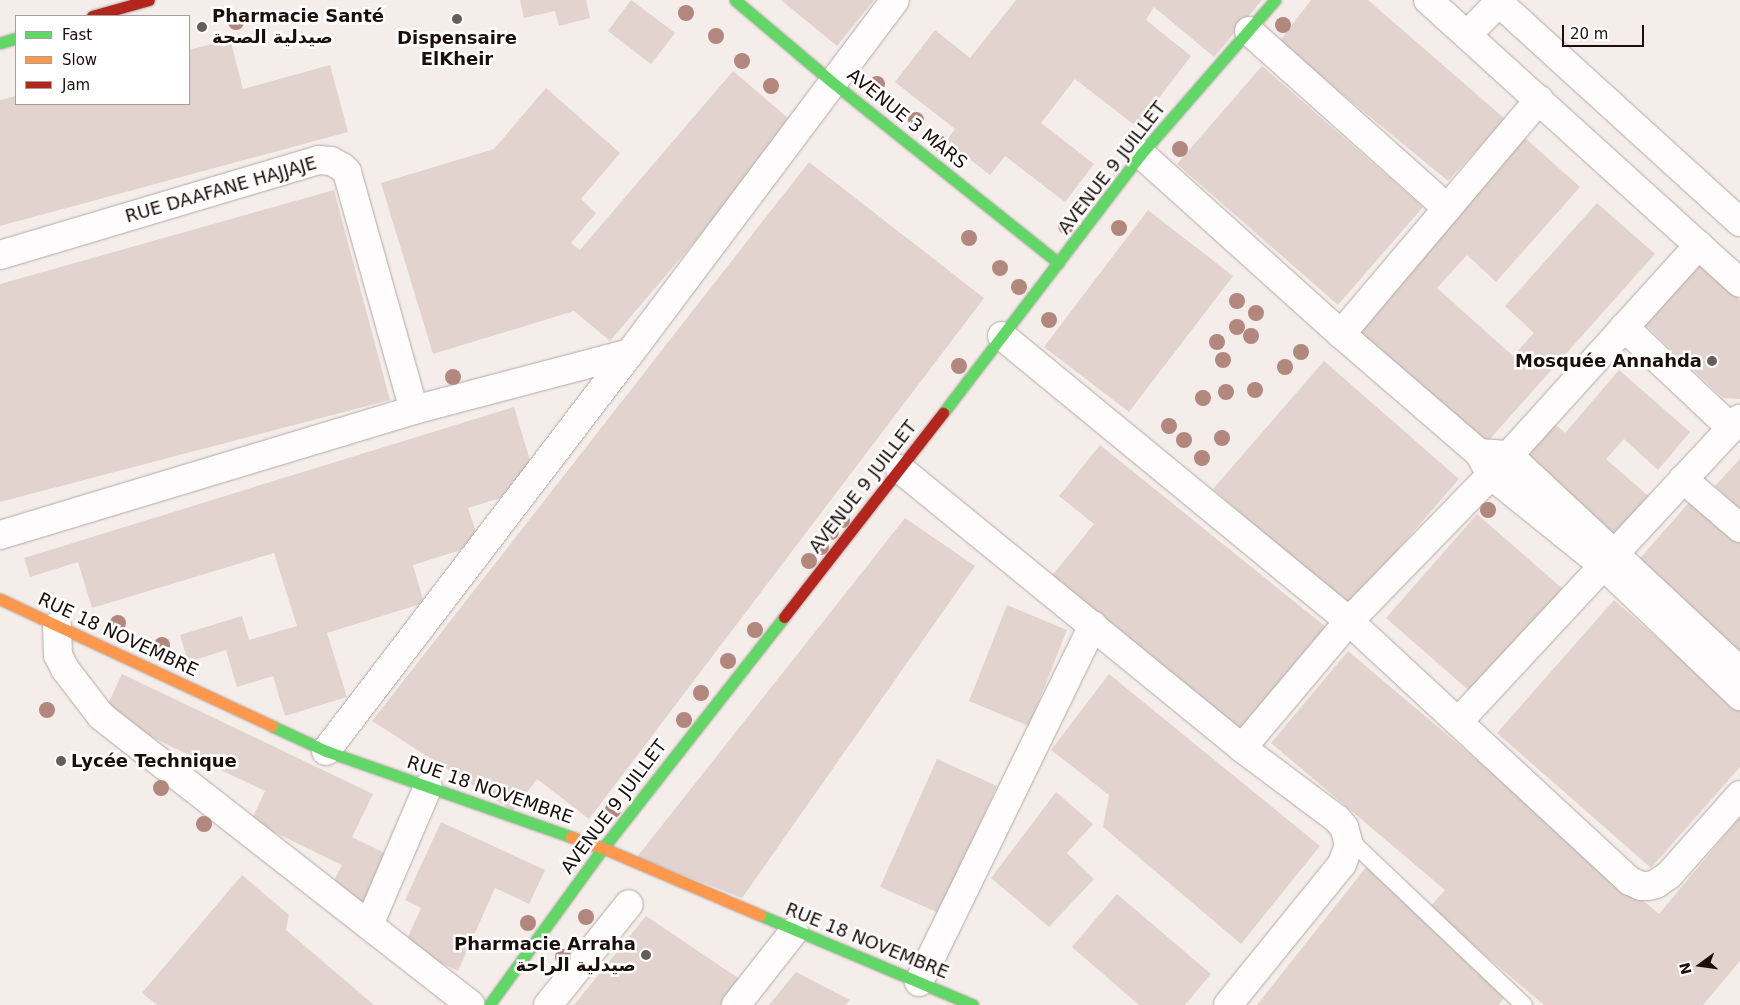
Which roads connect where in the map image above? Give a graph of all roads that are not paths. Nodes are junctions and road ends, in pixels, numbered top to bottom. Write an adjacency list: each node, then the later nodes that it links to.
1 (149, 0): 7 (street)
2 (736, 0): 12 (street, AVENUE 3 MARS)
3 (895, 0): 12 (street)
4 (1275, 0): 8 (street, AVENUE 9 JUILLET)
5 (1428, 0): 9 (street)
6 (1499, 1): 9 (street); 16 (street)
7 (96, 15)
8 (1249, 31): 14 (street, AVENUE 9 JUILLET); 15 (street)
9 (1467, 35): 13 (street)
10 (15, 38): 11 (street)
11 (0, 43)
12 (832, 82): 19 (street, AVENUE 3 MARS); 24 (street)
13 (1538, 100): 15 (street); 17 (street)
14 (1141, 154): 19 (street, AVENUE 9 JUILLET); 22 (street)
15 (1447, 208): 22 (street)
16 (1740, 222)
17 (1699, 245): 20 (street); 21 (street)
18 (0, 255): 25 (street, RUE DAAFANE HAJJAJE)
19 (1059, 263): 23 (street, AVENUE 9 JUILLET)
20 (1740, 283)
21 (1624, 327): 26 (street); 27 (street)
22 (1341, 334): 27 (street)
23 (1002, 336): 28 (street, AVENUE 9 JUILLET); 34 (street)
24 (630, 354): 25 (street); 41 (street)
25 (414, 410): 31 (street)
26 (1736, 424): 29 (street)
27 (1493, 461): 32 (street); 34 (street)
28 (900, 469): 35 (street); 45 (street, AVENUE 9 JUILLET)
29 (1683, 479): 30 (street); 32 (street)
30 (1740, 528)
31 (0, 535)
32 (1610, 561): 37 (street); 38 (street); 39 (street)
33 (0, 599): 36 (street, RUE 18 NOVEMBRE)
34 (1349, 621): 39 (street); 40 (street)
35 (1093, 625): 40 (street); 49 (street)
36 (56, 626): 41 (street, RUE 18 NOVEMBRE); 47 (street)
37 (1740, 671)
38 (1740, 696)
39 (1458, 722): 43 (street)
40 (1242, 748): 44 (street)
41 (326, 751): 42 (street, RUE 18 NOVEMBRE)
42 (428, 787): 45 (street, RUE 18 NOVEMBRE); 47 (street)
43 (1740, 795)
44 (1349, 839): 55 (street); 56 (lane)
45 (603, 848): 48 (street, RUE 18 NOVEMBRE); 51 (street, AVENUE 9 JUILLET)
46 (629, 904): 52 (street)
47 (369, 925): 50 (street)
48 (794, 930): 49 (street, RUE 18 NOVEMBRE); 53 (street)
49 (919, 982): 54 (street, RUE 18 NOVEMBRE)
50 (471, 1005)
51 (490, 1005)
52 (548, 1005)
53 (736, 1005)
54 (973, 1005)
55 (1228, 1005)
56 (1524, 1005)

